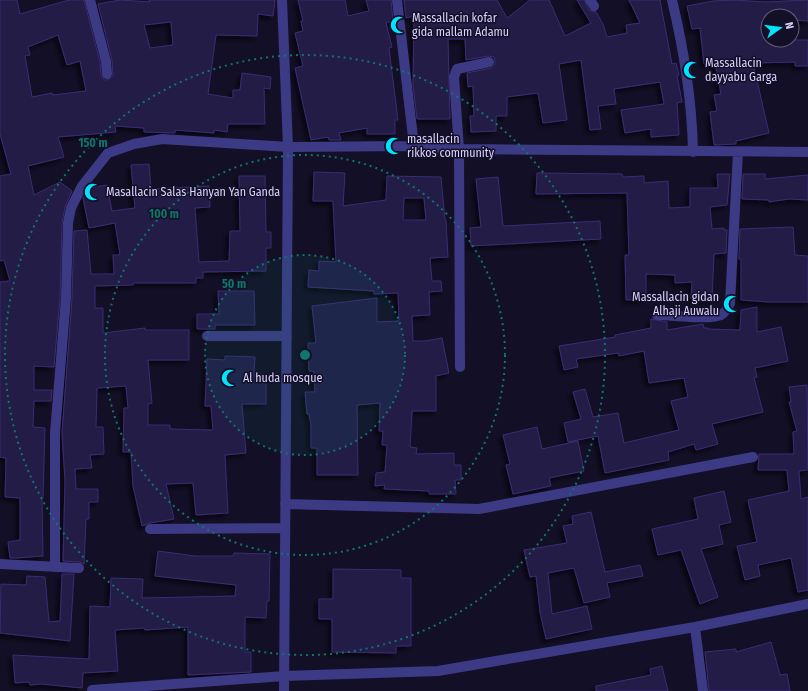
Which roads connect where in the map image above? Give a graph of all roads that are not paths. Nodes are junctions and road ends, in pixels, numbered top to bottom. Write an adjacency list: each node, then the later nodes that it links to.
1 (90, 0): 6 (street)
2 (282, 0): 8 (street)
3 (397, 0): 7 (street)
4 (672, 0): 10 (street)
5 (489, 62): 9 (street)
6 (107, 74)
7 (414, 146): 8 (street); 9 (street)
8 (288, 147): 15 (street); 22 (street)
9 (459, 149): 10 (street); 16 (street)
10 (693, 152): 11 (street)
11 (738, 152): 12 (street); 13 (street)
12 (808, 152)
13 (658, 315)
14 (207, 336): 15 (street)
15 (287, 336): 18 (street)
16 (460, 367)
17 (753, 457): 18 (street)
18 (285, 504): 19 (street)
19 (285, 528): 20 (street); 26 (street)
20 (150, 529)
21 (0, 564): 22 (street)
22 (55, 567): 23 (street)
23 (79, 568)
24 (808, 604): 25 (street)
25 (695, 627): 26 (street); 29 (street)
26 (284, 676): 27 (street); 28 (street)
27 (92, 690)
28 (284, 691)
29 (703, 691)

